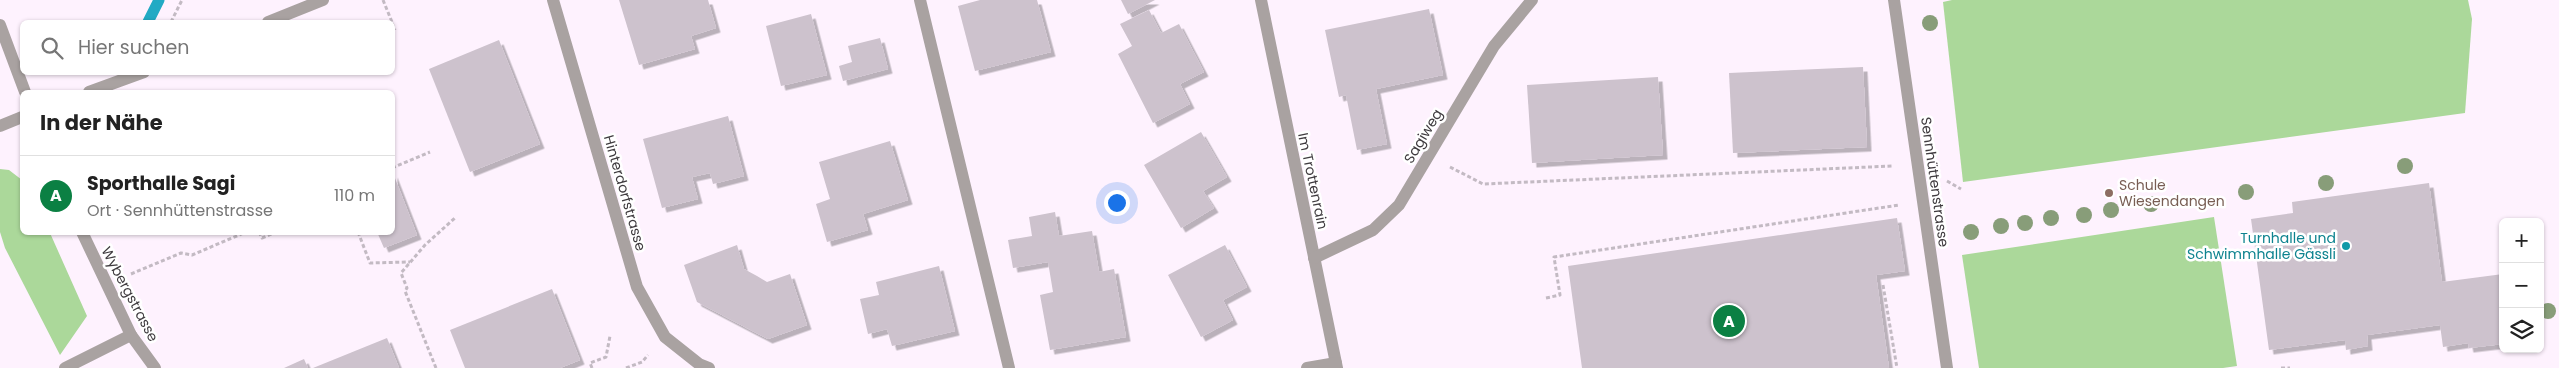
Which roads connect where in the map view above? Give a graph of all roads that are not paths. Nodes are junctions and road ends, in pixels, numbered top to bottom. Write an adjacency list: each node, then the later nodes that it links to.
1 (323, 0): 7 (street)
2 (552, 0): 20 (street, Hinterdorfstrasse)
3 (920, 0): 21 (street)
4 (1261, 0): 15 (street, Im Trottenrain)
5 (1532, 0): 15 (street, Sagiweg)
6 (1894, 0): 23 (street, Sennhüttenstrasse)
7 (273, 20)
8 (0, 25): 10 (street)
9 (136, 75): 11 (street)
10 (24, 90)
11 (94, 90)
12 (20, 118): 13 (street)
13 (0, 126)
14 (83, 235): 16 (street, Wybergstrasse)
15 (1314, 258): 17 (street, Im Trottenrain)
16 (131, 335): 18 (street); 19 (street, Wybergstrasse)
17 (1336, 366): 22 (street)
18 (65, 368)
19 (155, 368)
20 (709, 368)
21 (1009, 368)
22 (1307, 368)
23 (1947, 368)

